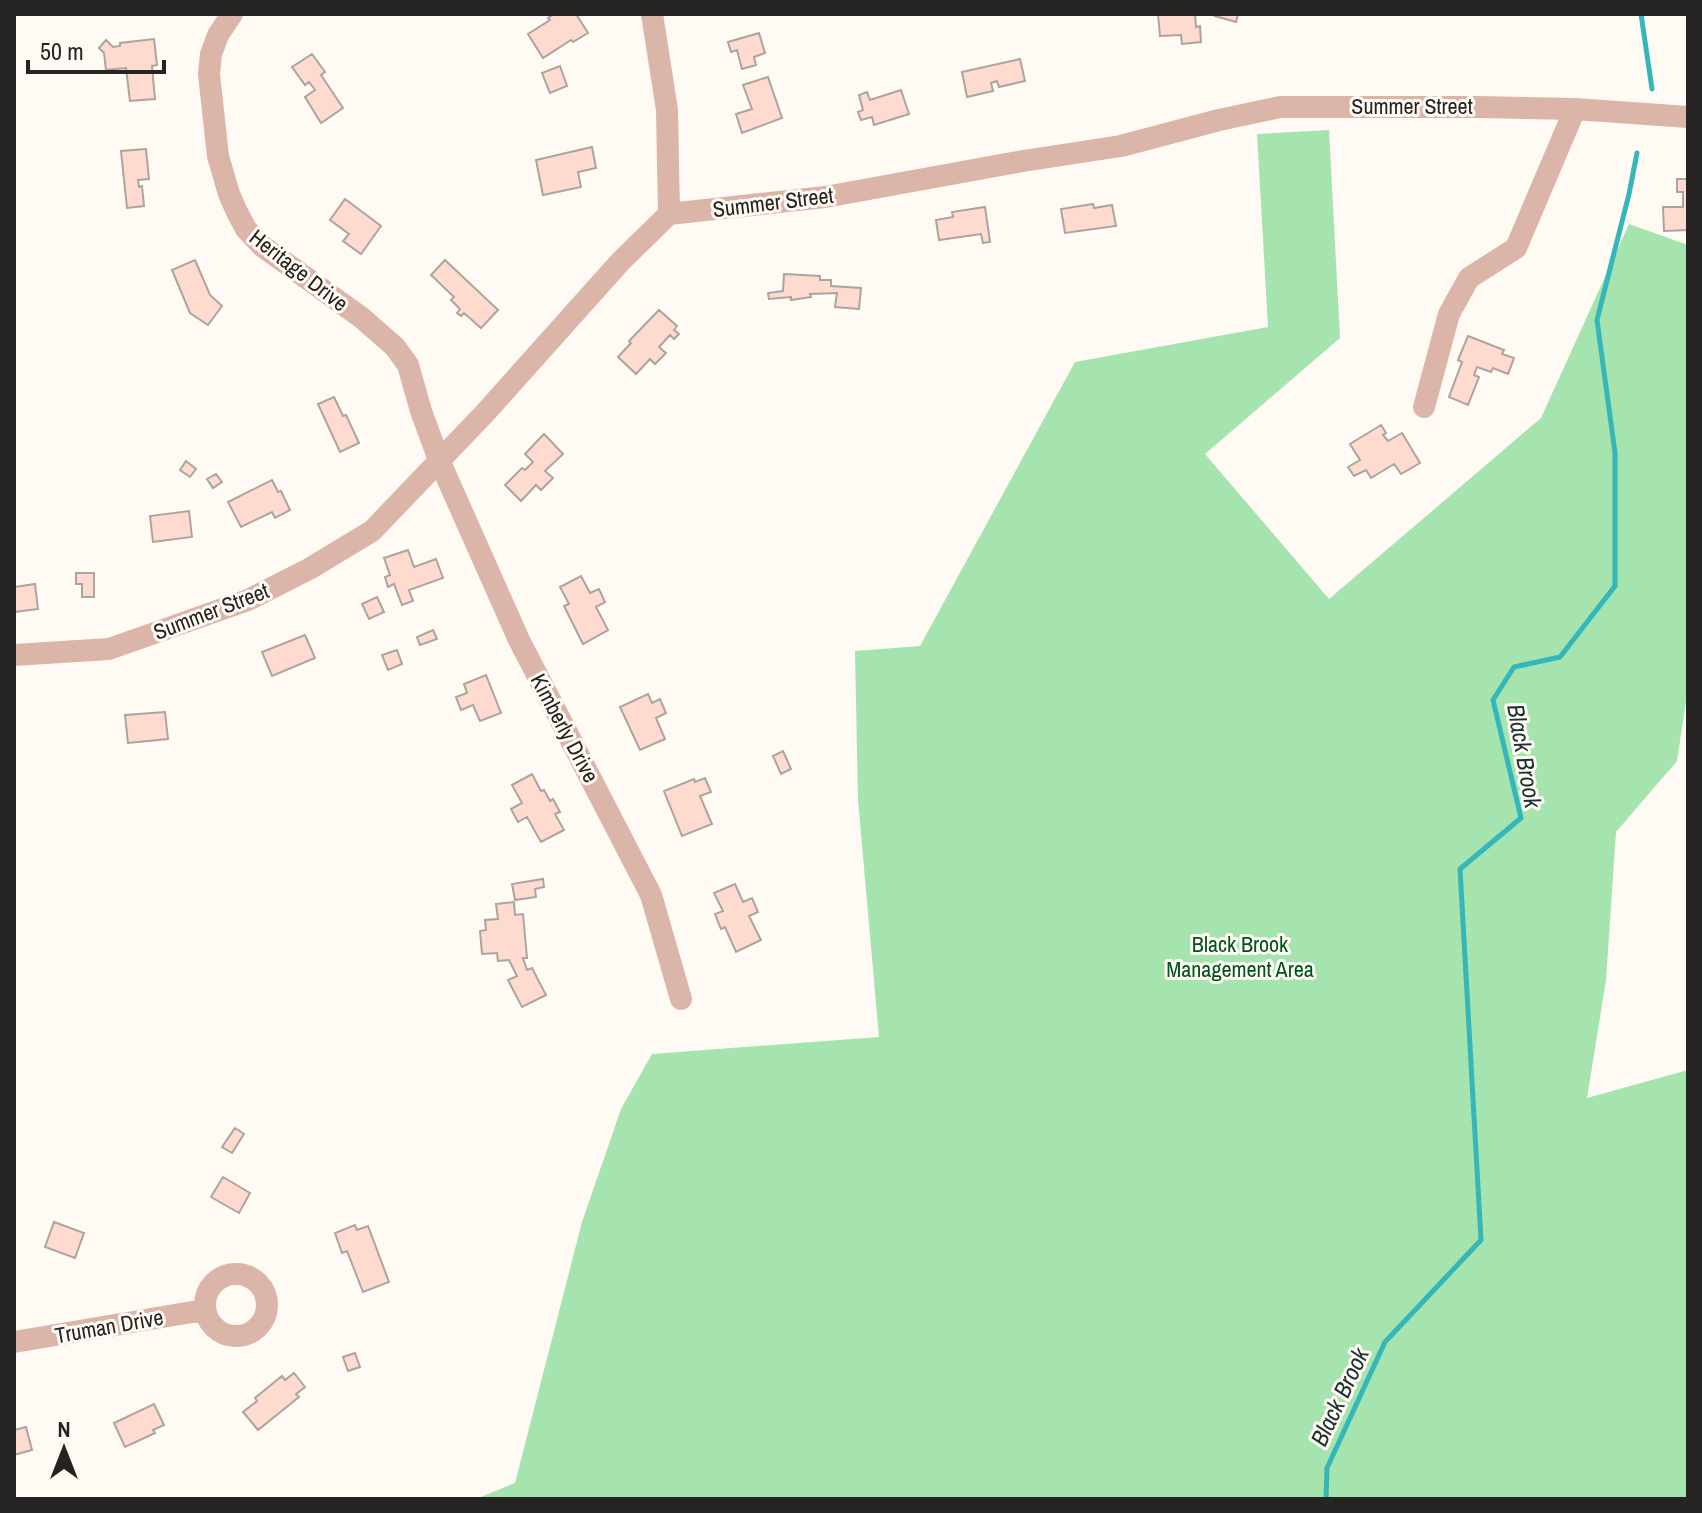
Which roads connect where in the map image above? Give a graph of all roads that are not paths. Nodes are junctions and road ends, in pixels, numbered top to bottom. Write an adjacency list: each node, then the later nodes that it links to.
1 (232, 14): 7 (street, Heritage Drive)
2 (652, 14): 5 (street)
3 (1575, 109): 4 (street, Summer Street); 5 (street, Summer Street); 6 (street)
4 (1688, 117)
5 (669, 214): 7 (street, Summer Street)
6 (1424, 407)
7 (439, 460): 8 (street, Summer Street); 9 (street, Kimberly Drive)
8 (14, 655)
9 (681, 999)
10 (204, 1310): 11 (street, Truman Drive)
11 (14, 1342)

